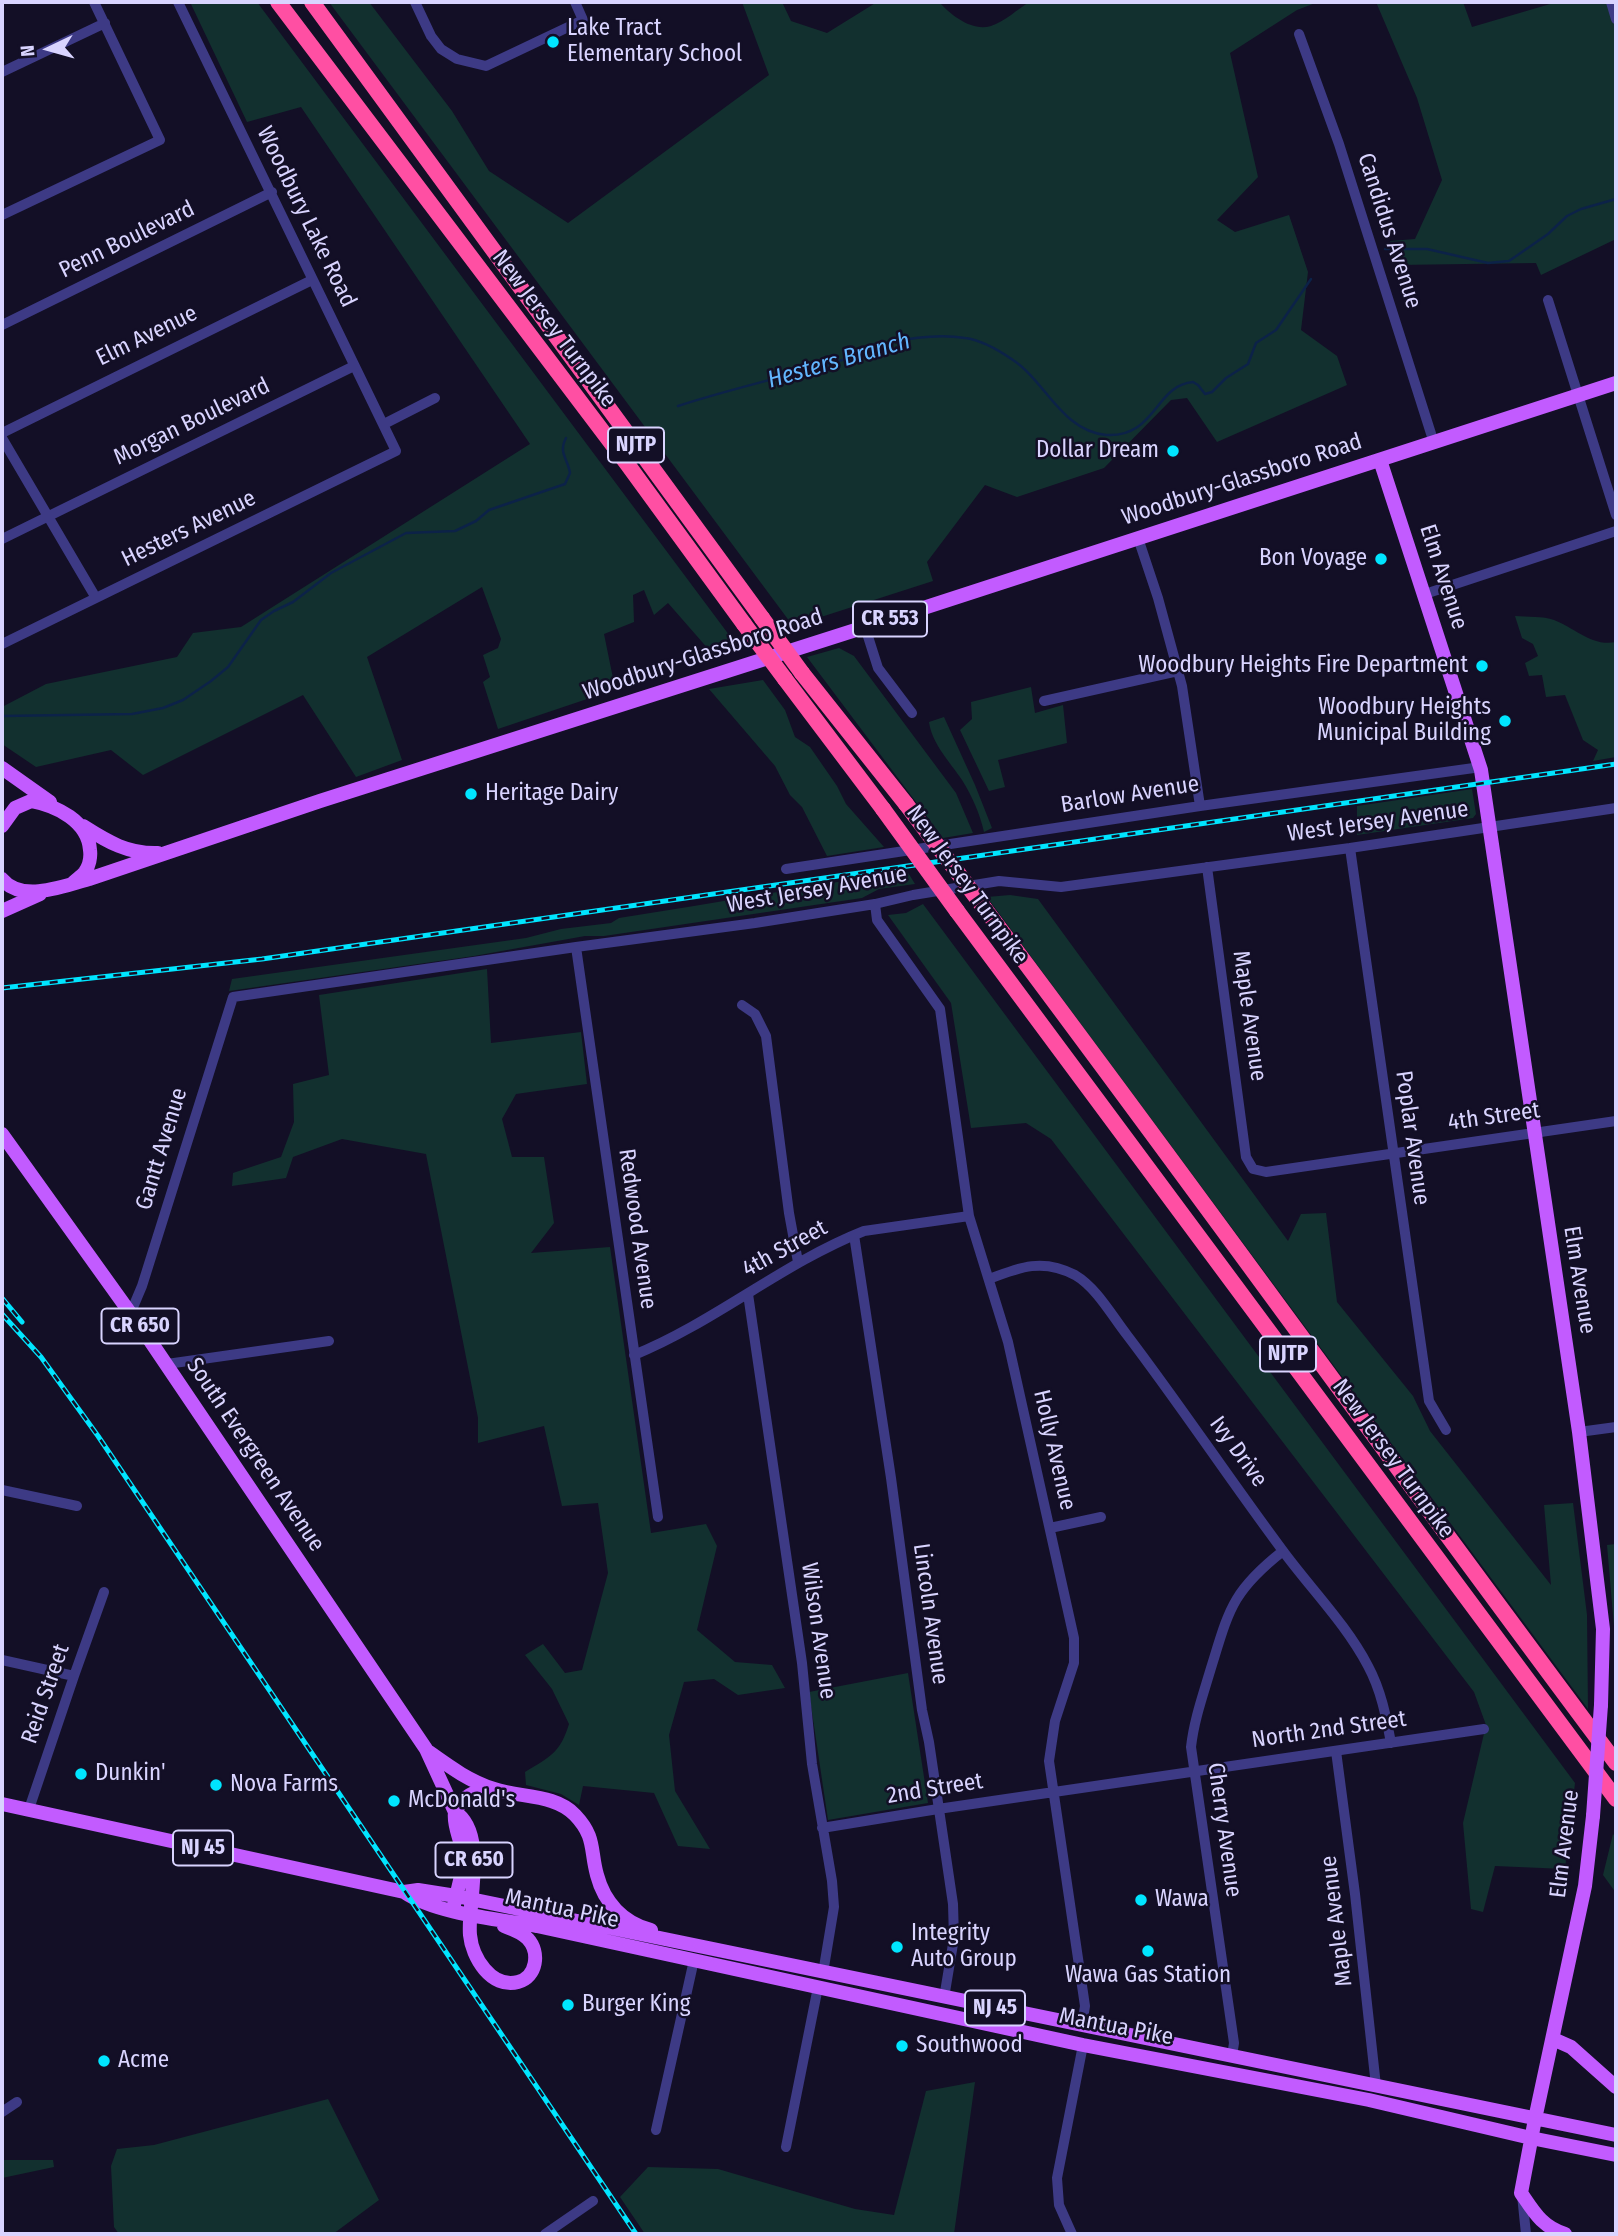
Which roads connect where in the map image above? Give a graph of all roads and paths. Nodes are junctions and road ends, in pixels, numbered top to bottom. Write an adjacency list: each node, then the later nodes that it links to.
1 (94, 2): 9 (street)
2 (178, 2): 12 (street, Woodbury Lake Road)
3 (278, 2): 92 (highway, New Jersey Turnpike / NJTP, bridge)
4 (312, 2): 88 (highway, New Jersey Turnpike / NJTP, bridge)
5 (415, 2): 6 (street)
6 (575, 2)
7 (1611, 2): 8 (street)
8 (1616, 19)
9 (104, 23): 11 (street); 13 (street)
10 (1299, 34): 24 (street, Candidus Avenue)
11 (2, 72)
12 (272, 192): 14 (street, Woodbury Lake Road); 16 (street, Penn Boulevard)
13 (2, 215)
14 (312, 280): 17 (street, Woodbury Lake Road); 22 (street, Elm Avenue)
15 (1548, 300): 19 (street)
16 (2, 325)
17 (354, 366): 21 (street, Woodbury Lake Road); 28 (street, Morgan Boulevard)
18 (1616, 383): 19 (main road, Woodbury-Glassboro Road / CR 553)
19 (1579, 395): 24 (main road, Woodbury-Glassboro Road / CR 553); 27 (street)
20 (435, 398): 21 (street)
21 (384, 424): 25 (street, Woodbury Lake Road)
22 (2, 433)
23 (2, 438): 28 (street)
24 (1434, 443): 26 (main road, Woodbury-Glassboro Road / CR 553)
25 (396, 451): 33 (street, Hesters Avenue)
26 (1380, 460): 30 (main road, Woodbury-Glassboro Road / CR 553); 32 (main road, Elm Avenue)
27 (1616, 514)
28 (49, 516): 31 (street, Morgan Boulevard); 33 (street)
29 (1616, 531): 32 (street)
30 (1138, 538): 34 (main road, Woodbury-Glassboro Road / CR 553); 36 (street)
31 (2, 539)
32 (1425, 594): 39 (main road, Elm Avenue)
33 (96, 598): 35 (street, Hesters Avenue)
34 (865, 627): 38 (street); 47 (main road, Woodbury-Glassboro Road / CR 553)
35 (2, 644)
36 (1178, 671): 37 (street); 41 (street)
37 (1044, 701)
38 (912, 713)
39 (1481, 767): 41 (street, Barlow Avenue); 45 (main road, Elm Avenue)
40 (2, 768): 43 (main road, CR 553)
41 (1200, 806): 49 (street, Barlow Avenue)
42 (1616, 808): 45 (street, West Jersey Avenue)
43 (68, 816): 44 (main road); 47 (main road, Woodbury-Glassboro Road / CR 553); 51 (main road)
44 (2, 825)
45 (1491, 827): 46 (street, West Jersey Avenue); 60 (main road, Elm Avenue)
46 (1350, 848): 48 (street, West Jersey Avenue); 61 (street, Poplar Avenue)
47 (163, 852): 51 (main road, Woodbury-Glassboro Road / CR 553)
48 (1207, 867): 53 (street, West Jersey Avenue); 62 (street, Maple Avenue)
49 (786, 869)
50 (2, 879): 52 (main road)
51 (72, 884): 52 (main road, Woodbury-Glassboro Road)
52 (51, 889): 54 (main road)
53 (875, 904): 55 (street, West Jersey Avenue); 63 (street, Holly Avenue)
54 (2, 911)
55 (576, 947): 56 (street, West Jersey Avenue); 70 (street, Redwood Avenue)
56 (233, 997): 68 (street, Gantt Avenue)
57 (742, 1005): 65 (street)
58 (1616, 1121): 60 (street, 4th Street)
59 (2, 1133): 68 (main road, South Evergreen Avenue / CR 650)
60 (1534, 1133): 61 (street, 4th Street); 74 (main road, Elm Avenue)
61 (1393, 1154): 62 (street, 4th Street); 73 (street, Poplar Avenue)
62 (1253, 1169)
63 (970, 1216): 64 (street, 4th Street); 66 (street, Holly Avenue)
64 (855, 1235): 65 (street, 4th Street); 94 (street, Lincoln Avenue)
65 (798, 1262): 67 (street, 4th Street)
66 (989, 1279): 79 (street, Holly Avenue); 80 (street, Ivy Drive)
67 (748, 1294): 70 (street, 4th Street); 97 (street, Wilson Avenue)
68 (131, 1312): 71 (main road, South Evergreen Avenue / CR 650)
69 (329, 1341): 71 (street)
70 (634, 1355): 77 (street, Redwood Avenue)
71 (167, 1364): 86 (main road, South Evergreen Avenue / CR 650)
72 (1616, 1427): 74 (street)
73 (1446, 1430)
74 (1579, 1432): 105 (main road, Elm Avenue, bridge)
75 (2, 1490): 76 (street)
76 (77, 1506)
77 (658, 1517)
78 (1101, 1517): 79 (street)
79 (1050, 1528): 91 (street, Holly Avenue)
80 (1283, 1551): 85 (street, Ivy Drive); 89 (street, Cherry Avenue)
81 (104, 1592): 83 (street, Reid Street)
82 (2, 1660): 83 (street)
83 (74, 1676): 95 (street, Reid Street)
84 (1484, 1729): 85 (street, North 2nd Street)
85 (1391, 1742): 87 (street, North 2nd Street)
86 (426, 1749): 90 (main road); 96 (main road, South Evergreen Avenue / CR 650)
87 (1336, 1751): 89 (street, North 2nd Street); 108 (street, Maple Avenue)
88 (1616, 1763)
89 (1193, 1771): 91 (street, North 2nd Street); 107 (street, Cherry Avenue)
90 (496, 1790): 96 (main road); 100 (main road)
91 (1054, 1793): 94 (street, 2nd Street); 104 (street, Holly Avenue)
92 (1616, 1799)
93 (2, 1804): 95 (main road, Mantua Pike / NJ 45)
94 (938, 1808): 97 (street, 2nd Street); 103 (street, Lincoln Avenue)
95 (29, 1809): 98 (main road, Mantua Pike / NJ 45)
96 (454, 1812): 98 (main road, South Evergreen Avenue / CR 650); 99 (main road, South Evergreen Avenue / CR 650)
97 (822, 1828): 102 (street, Wilson Avenue)
98 (454, 1903): 99 (main road, Mantua Pike / NJ 45)
99 (475, 1910): 99 (main road, South Evergreen Avenue); 100 (main road, Mantua Pike / NJ 45); 101 (main road, Mantua Pike / NJ 45)
100 (742, 1956): 102 (main road, Mantua Pike / NJ 45)
101 (694, 1960): 102 (main road, Mantua Pike / NJ 45); 113 (street)
102 (820, 1980): 103 (main road, Mantua Pike / NJ 45); 106 (main road, Mantua Pike / NJ 45); 116 (street, Wilson Avenue)
103 (944, 1998): 104 (main road, Mantua Pike / NJ 45)
104 (1082, 2025): 107 (main road, Mantua Pike / NJ 45)
105 (1553, 2039): 109 (main road); 112 (main road, Elm Avenue)
106 (1083, 2045): 115 (main road, Mantua Pike / NJ 45); 122 (street)
107 (1232, 2056): 108 (main road, Mantua Pike / NJ 45)
108 (1376, 2085): 112 (main road, Mantua Pike / NJ 45)
109 (1616, 2087)
110 (16, 2102): 111 (street)
111 (2, 2112)
112 (1535, 2119): 114 (main road, Mantua Pike / NJ 45); 115 (main road, Elm Avenue)
113 (656, 2130)
114 (1616, 2135)
115 (1538, 2139): 117 (main road, Mantua Pike / NJ 45); 118 (main road); 119 (main road, Elm Avenue)
116 (786, 2147)
117 (1616, 2155)
118 (1616, 2163)
119 (1521, 2193): 123 (street); 124 (main road)
120 (593, 2201): 121 (street)
121 (545, 2234)
122 (1072, 2234)
123 (1526, 2234)
124 (1565, 2234)

